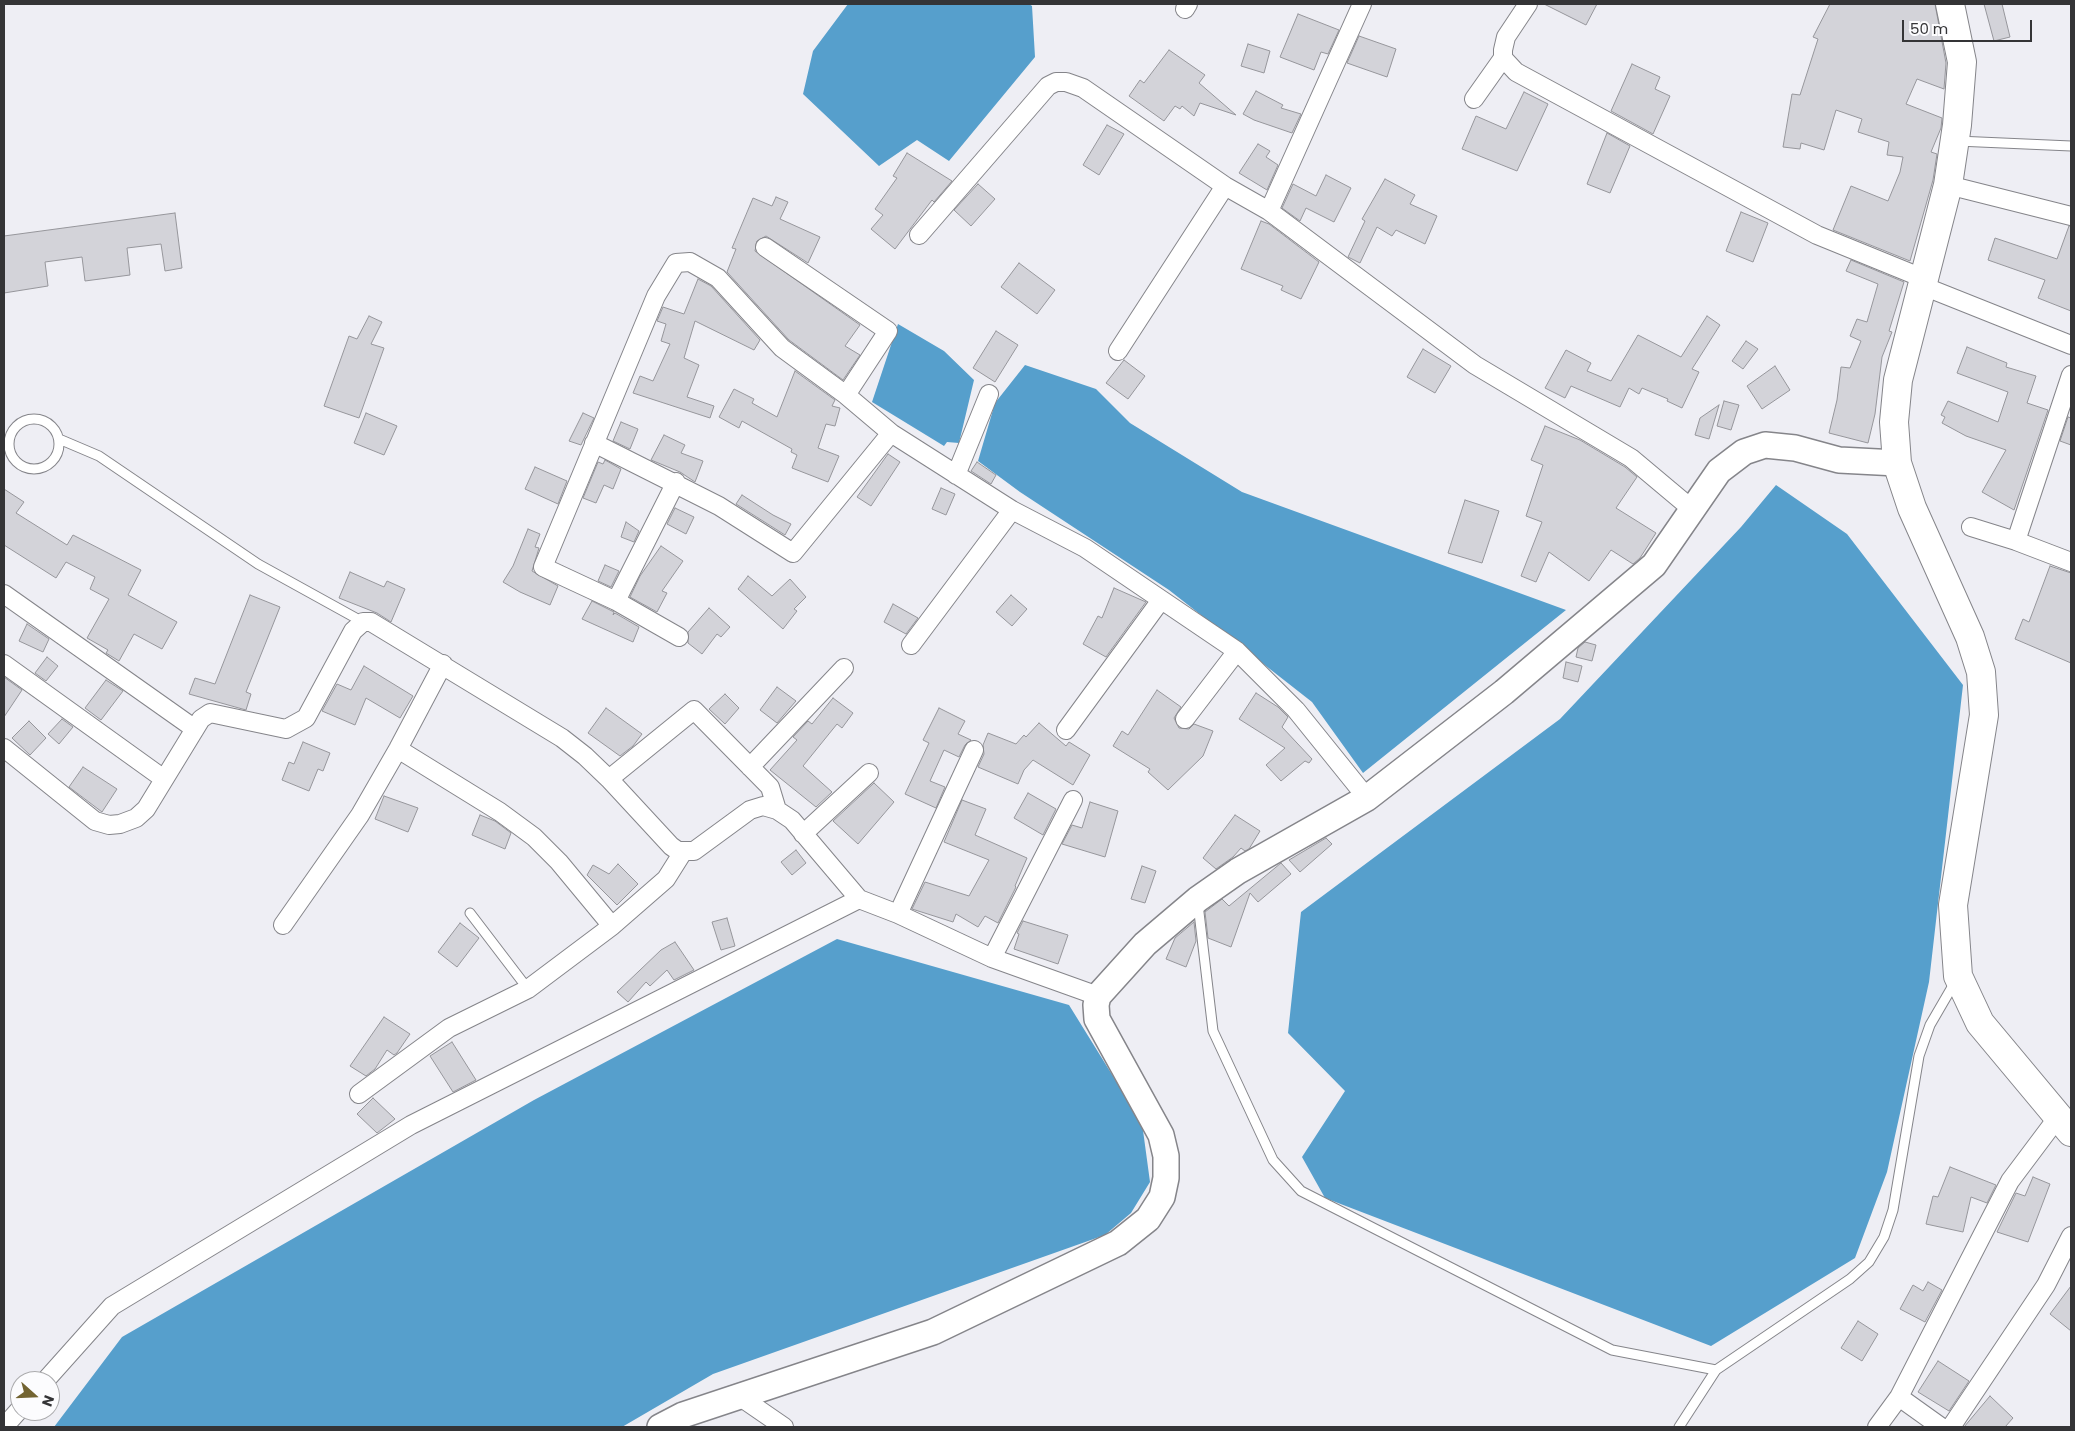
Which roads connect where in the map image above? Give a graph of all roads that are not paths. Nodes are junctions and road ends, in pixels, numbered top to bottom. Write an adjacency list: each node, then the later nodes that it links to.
1 (1362, 4): 10 (street)
2 (1528, 4): 4 (street)
3 (1950, 4): 6 (main road)
4 (1503, 58): 5 (street); 14 (street)
5 (1474, 99)
6 (1955, 140): 7 (lane); 8 (main road)
7 (2071, 146)
8 (1948, 185): 11 (street); 14 (main road)
9 (1225, 186): 10 (street); 12 (street); 16 (street)
10 (1269, 211): 29 (street)
11 (2071, 216)
12 (919, 235)
13 (765, 247): 19 (street)
14 (1924, 282): 15 (street); 25 (main road)
15 (2071, 345)
16 (1118, 351)
17 (2071, 375): 31 (street)
18 (989, 394): 26 (street)
19 (846, 395): 22 (street); 24 (street)
20 (4, 428): 21 (lane)
21 (12, 432): 23 (lane); 23 (lane)
22 (891, 434): 26 (street); 27 (street)
23 (59, 439): 36 (lane)
24 (594, 444): 27 (street); 35 (street)
25 (1897, 463): 29 (street); 65 (main road)
26 (956, 476): 28 (street)
27 (676, 482): 35 (street)
28 (1012, 510): 34 (street); 38 (street)
29 (1693, 510): 53 (street)
30 (1971, 527): 31 (street)
31 (2016, 541): 32 (street)
32 (2071, 562)
33 (4, 594): 44 (street)
34 (1161, 600): 39 (street); 45 (street)
35 (616, 601): 37 (street)
36 (363, 622): 41 (street); 44 (street)
37 (679, 637)
38 (911, 645)
39 (1238, 651): 43 (street); 53 (street)
40 (4, 664): 51 (street)
41 (443, 664): 47 (street); 52 (street)
42 (844, 668): 49 (street)
43 (1184, 719)
44 (195, 729): 51 (street)
45 (1066, 730)
46 (4, 748): 51 (street)
47 (398, 749): 62 (street); 63 (street)
48 (974, 750): 61 (street)
49 (750, 767): 52 (street); 55 (street)
50 (869, 773): 56 (street)
51 (164, 779)
52 (609, 779): 57 (street)
53 (1367, 798): 58 (street)
54 (1073, 800): 64 (street)
55 (777, 810): 56 (street); 57 (street)
56 (804, 834): 59 (street)
57 (683, 852): 63 (street)
58 (1198, 898): 67 (street); 71 (lane)
59 (859, 899): 61 (street); 72 (street)
60 (470, 913): 66 (lane)
61 (898, 914): 64 (street)
62 (283, 925)
63 (612, 926): 66 (street)
64 (992, 958): 67 (street)
65 (1958, 976): 69 (main road); 71 (lane)
66 (528, 989): 68 (street)
67 (1098, 996): 73 (street)
68 (359, 1094)
69 (2065, 1125): 74 (street)
70 (2071, 1236): 80 (street)
71 (1716, 1370): 77 (lane)
72 (54, 1371)
73 (739, 1396): 75 (street); 76 (street)
74 (1899, 1396): 78 (street); 79 (street)
75 (660, 1427)
76 (784, 1427)
77 (1679, 1427)
78 (1877, 1427)
79 (1941, 1427)
80 (1951, 1427)

